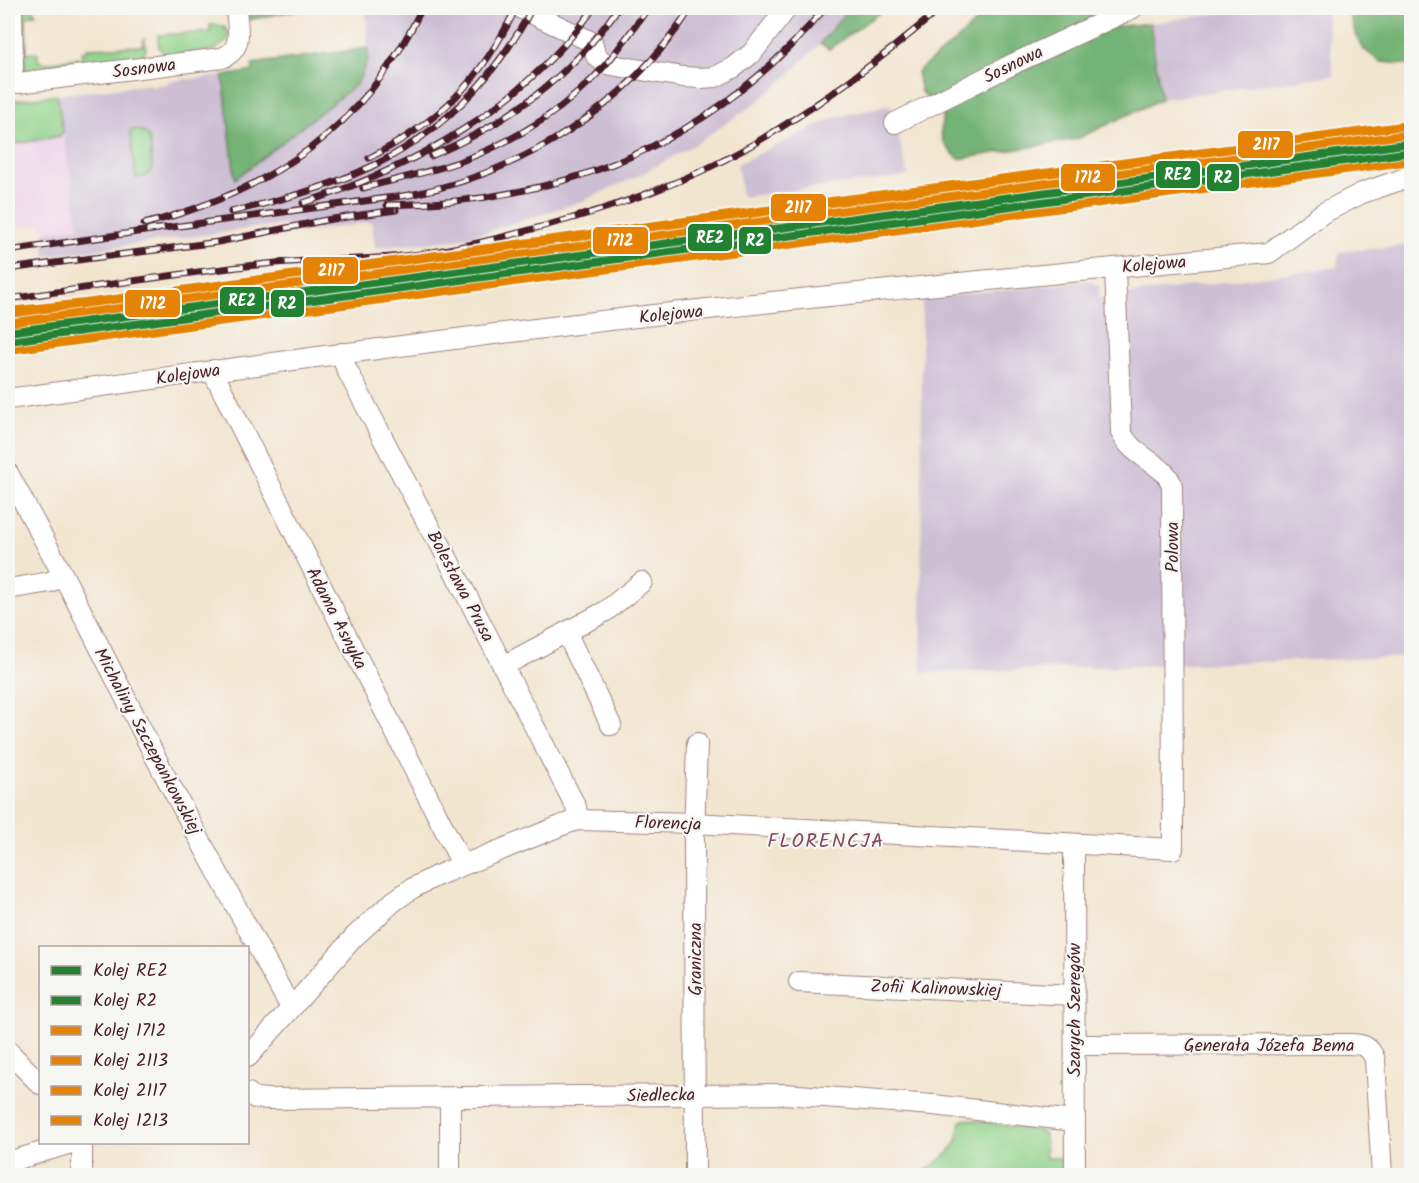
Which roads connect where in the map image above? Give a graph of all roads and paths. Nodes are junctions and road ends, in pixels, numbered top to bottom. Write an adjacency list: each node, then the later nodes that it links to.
1 (12, 8): 6 (street)
2 (236, 8): 6 (street, Sosnowa)
3 (520, 8): 4 (street)
4 (787, 8)
5 (1133, 8): 7 (street, Sosnowa)
6 (8, 81)
7 (895, 123)
8 (1412, 176): 9 (street, Kolejowa)
9 (1115, 268): 10 (street, Kolejowa); 24 (street, Polowa)
10 (342, 353): 11 (street, Kolejowa); 18 (street, Bolesława Prusa)
11 (214, 370): 12 (street, Kolejowa); 25 (street, Adama Asnyka)
12 (8, 399)
13 (8, 473): 14 (street, Michaliny Szczepankowskiej)
14 (63, 575): 16 (street); 28 (street, Michaliny Szczepankowskiej)
15 (642, 582): 17 (street)
16 (8, 589)
17 (566, 632): 18 (street); 19 (street)
18 (503, 666): 21 (street, Bolesława Prusa)
19 (611, 725)
20 (697, 743): 22 (street, Graniczna)
21 (578, 820): 22 (street, Florencja); 25 (street, Florencja)
22 (694, 823): 23 (street, Florencja); 34 (street, Graniczna)
23 (1074, 844): 24 (street, Florencja); 27 (street, Szarych Szeregów)
24 (1173, 849)
25 (462, 864): 28 (street, Florencja)
26 (799, 982): 27 (street, Zofii Kalinowskiej)
27 (1074, 995): 29 (street, Szarych Szeregów)
28 (293, 1006): 31 (street, Florencja)
29 (1075, 1045): 36 (street, Szarych Szeregów); 44 (street, Generała Józefa Bema)
30 (8, 1051): 32 (street)
31 (249, 1056)
32 (39, 1083)
33 (249, 1094): 35 (street, Siedlecka)
34 (696, 1095): 35 (street, Siedlecka); 36 (street, Siedlecka); 42 (street, Graniczna)
35 (450, 1098): 41 (street)
36 (1075, 1121): 43 (street, Szarych Szeregów)
37 (71, 1144): 39 (street)
38 (82, 1144): 40 (street)
39 (8, 1162)
40 (82, 1176)
41 (450, 1176)
42 (695, 1176)
43 (1075, 1176)
44 (1382, 1176)

